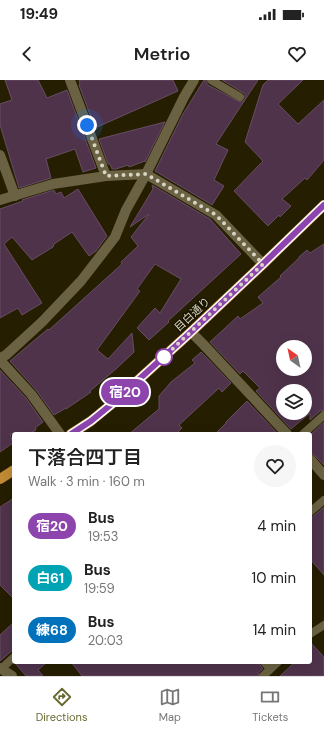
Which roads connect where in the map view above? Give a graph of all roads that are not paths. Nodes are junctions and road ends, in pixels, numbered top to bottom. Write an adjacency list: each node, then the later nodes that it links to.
1 (70, 80): 7 (street)
2 (194, 80): 6 (street)
3 (211, 80): 4 (lane)
4 (240, 97)
5 (0, 155): 8 (street)
6 (146, 174): 7 (street); 11 (street); 13 (street)
7 (106, 176): 8 (street)
8 (15, 196): 9 (street)
9 (0, 200)
10 (324, 206): 11 (main road, 目白通り)
11 (263, 264): 12 (main road, 目白通り)
12 (191, 332): 16 (main road, 目白通り); 17 (street)
13 (0, 359): 15 (street)
14 (324, 415): 18 (lane)
15 (59, 432)
16 (74, 432)
17 (285, 432)
18 (305, 432)
19 (312, 461): 21 (street)
20 (12, 471): 22 (main road)
21 (324, 475)
22 (0, 479)
23 (324, 500): 24 (lane)
24 (312, 510)
25 (324, 626): 26 (lane)
26 (312, 633)
27 (12, 660): 30 (lane)
28 (266, 664): 31 (lane)
29 (276, 664): 31 (lane)
30 (1, 669): 32 (street)
31 (270, 669): 33 (lane)
32 (12, 676)
33 (263, 676)

